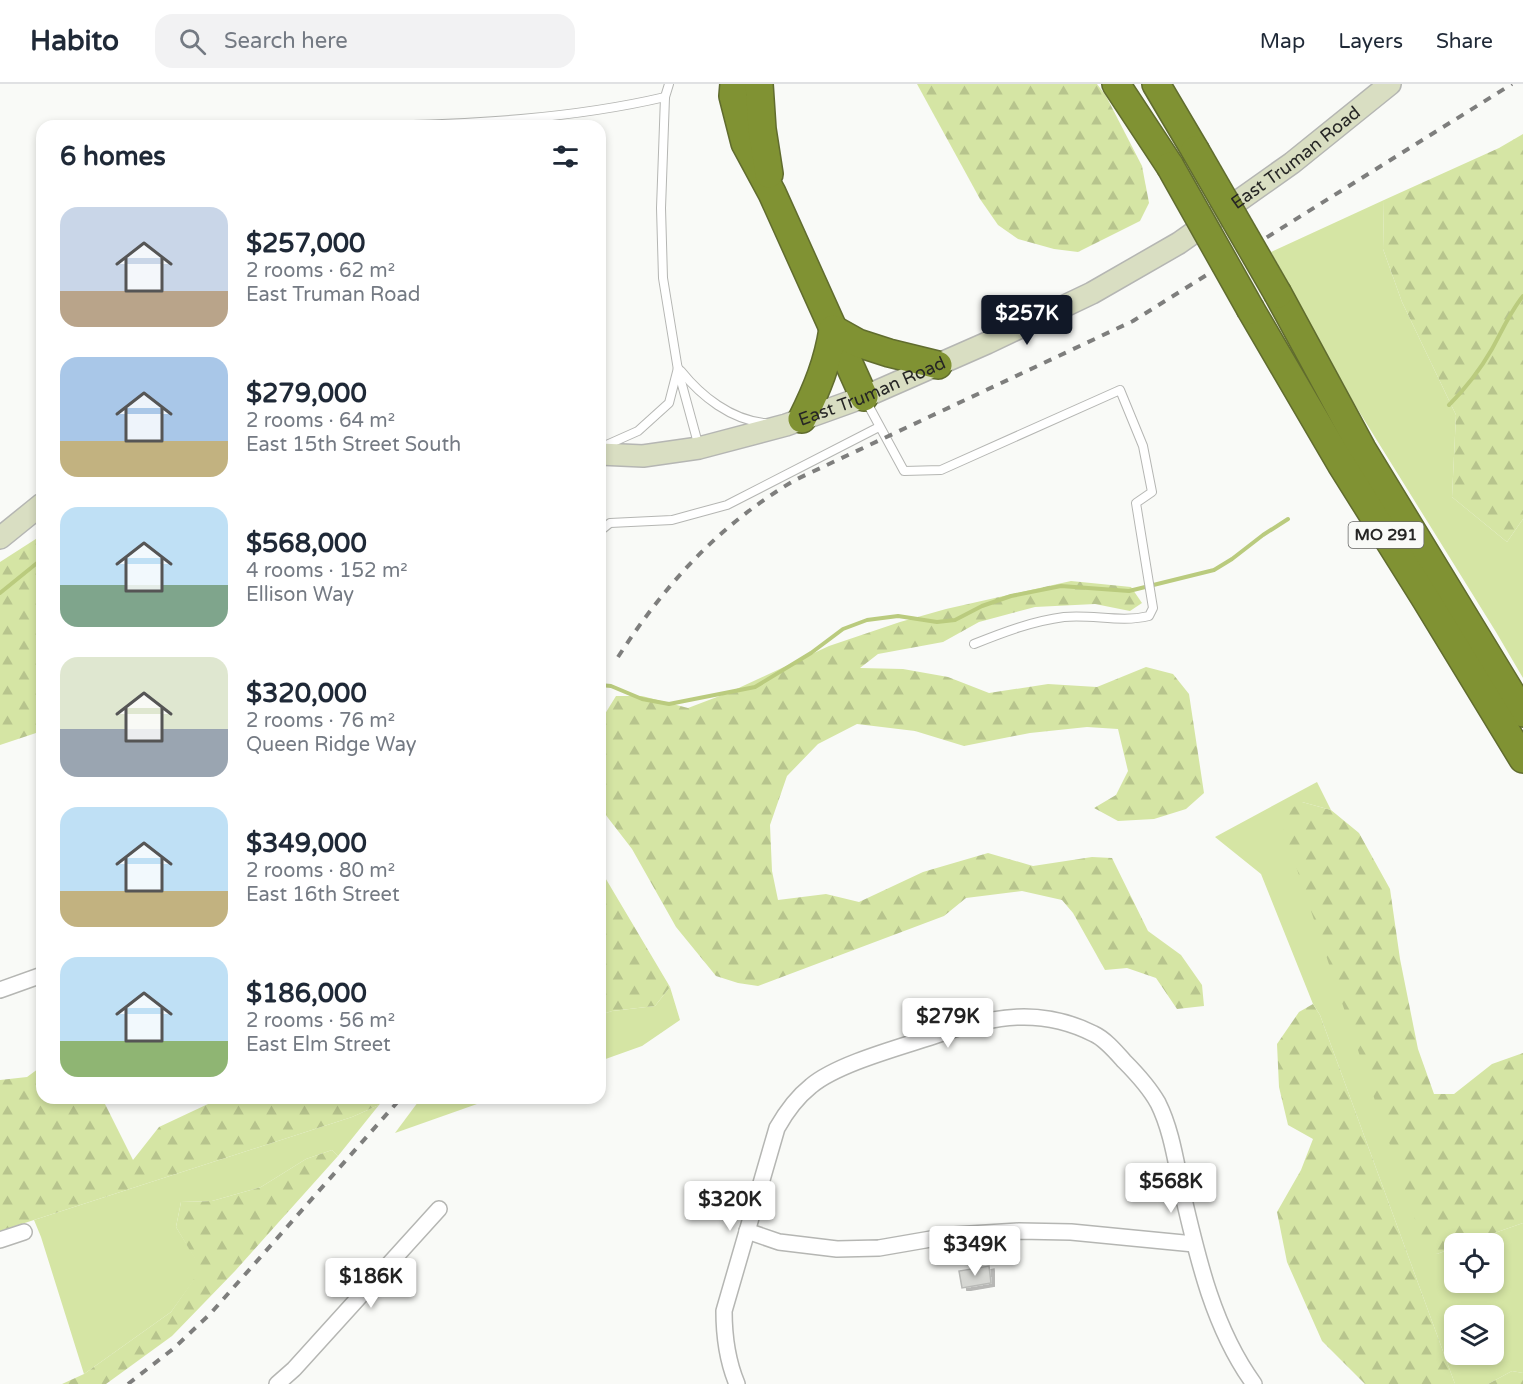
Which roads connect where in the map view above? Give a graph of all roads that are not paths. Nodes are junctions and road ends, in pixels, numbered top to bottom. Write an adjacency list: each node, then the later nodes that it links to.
1 (669, 84): 9 (lane)
2 (734, 84): 13 (highway)
3 (759, 84): 13 (highway)
4 (1116, 84): 12 (highway)
5 (1125, 84): 12 (highway, MO 291)
6 (1156, 84): 11 (highway, MO 291)
7 (1171, 84): 11 (highway)
8 (1390, 84): 15 (main road, East Truman Road)
9 (665, 97): 10 (lane); 16 (lane)
10 (485, 120)
11 (1195, 150): 27 (highway, MO 291, bridge)
12 (1170, 166): 28 (highway, MO 291, bridge)
13 (772, 193): 14 (highway)
14 (834, 329): 15 (highway); 17 (highway); 18 (highway)
15 (938, 365): 17 (main road, East Truman Road)
16 (678, 367): 18 (lane); 20 (lane); 21 (lane)
17 (864, 397): 18 (main road, East Truman Road); 19 (lane)
18 (794, 422): 21 (main road, East Truman Road)
19 (879, 427): 24 (lane); 26 (lane)
20 (606, 445)
21 (699, 448): 22 (main road, East Truman Road)
22 (606, 454)
23 (36, 509): 25 (main road)
24 (606, 527)
25 (0, 538)
26 (974, 644)
27 (1523, 713)
28 (1523, 759)
29 (36, 977): 30 (street)
30 (0, 990)
31 (439, 1209): 37 (street)
32 (747, 1231): 35 (street); 35 (street); 38 (street)
33 (24, 1232): 34 (street)
34 (0, 1240)
35 (1194, 1244): 36 (street)
36 (1251, 1383)
37 (277, 1384)
38 (737, 1384)

